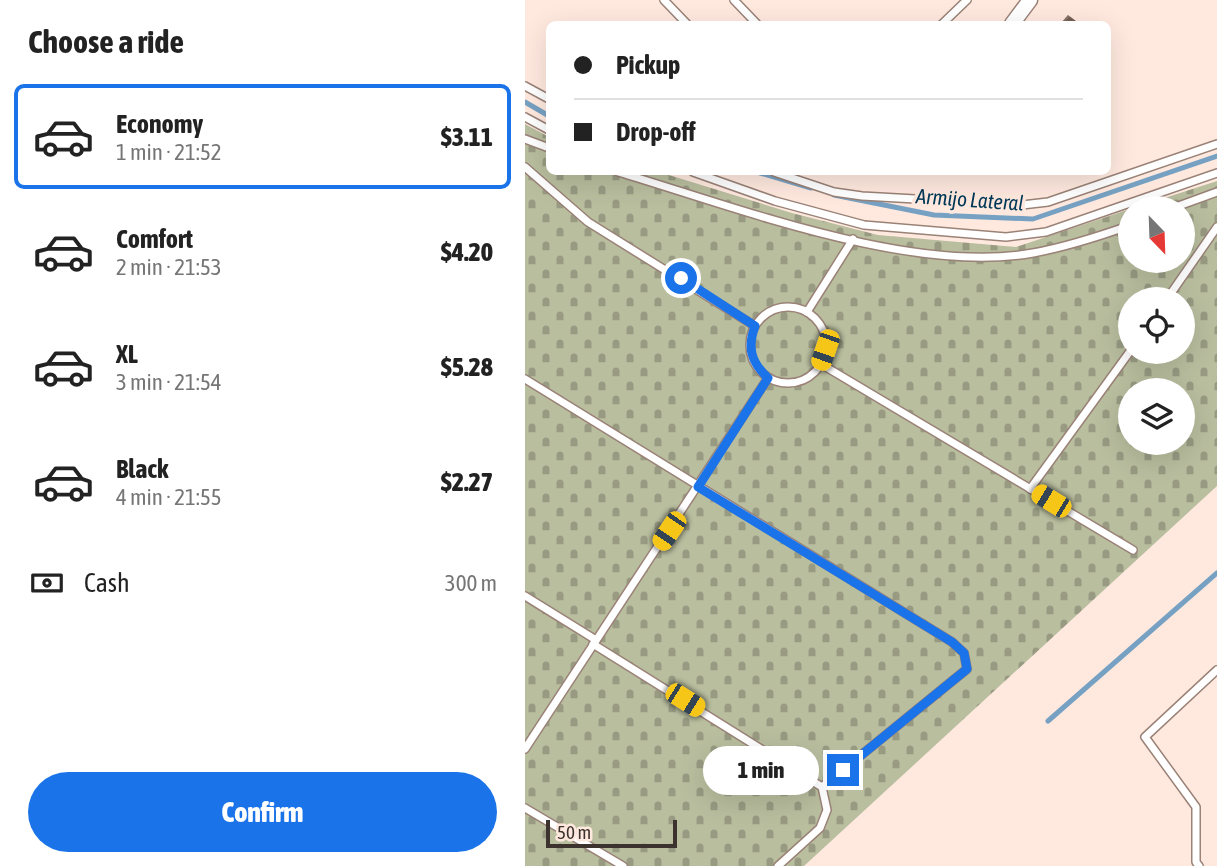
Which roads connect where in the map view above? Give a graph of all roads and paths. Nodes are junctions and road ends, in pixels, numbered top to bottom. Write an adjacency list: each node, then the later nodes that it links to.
1 (664, 0): 5 (lane)
2 (734, 0): 6 (lane)
3 (967, 0): 7 (lane)
4 (1030, 0): 8 (street)
5 (684, 21)
6 (754, 21)
7 (945, 21)
8 (1014, 21)
9 (525, 86): 10 (lane)
10 (546, 97)
11 (525, 117): 12 (lane)
12 (546, 128)
13 (525, 139): 15 (lane)
14 (1217, 144): 20 (lane)
15 (546, 147)
16 (525, 167): 28 (lane)
17 (1217, 173): 19 (lane)
18 (628, 175): 25 (lane)
19 (701, 175)
20 (783, 175)
21 (1217, 192): 22 (lane)
22 (1195, 200)
23 (1217, 227): 26 (lane)
24 (1118, 229): 25 (lane)
25 (853, 239): 27 (lane)
26 (1175, 287)
27 (807, 312): 28 (lane); 29 (lane)
28 (755, 326): 31 (lane)
29 (821, 364): 31 (lane); 34 (lane)
30 (1121, 364): 34 (lane)
31 (768, 378): 33 (lane)
32 (525, 379): 33 (lane)
33 (698, 487): 37 (lane); 40 (lane)
34 (1030, 489): 35 (lane)
35 (1133, 550)
36 (525, 596): 37 (lane)
37 (594, 642): 39 (lane); 40 (lane)
38 (1217, 670): 44 (lane)
39 (525, 749)
40 (822, 787): 43 (lane)
41 (525, 808): 42 (lane)
42 (623, 866)
43 (778, 866)
44 (1199, 866)

